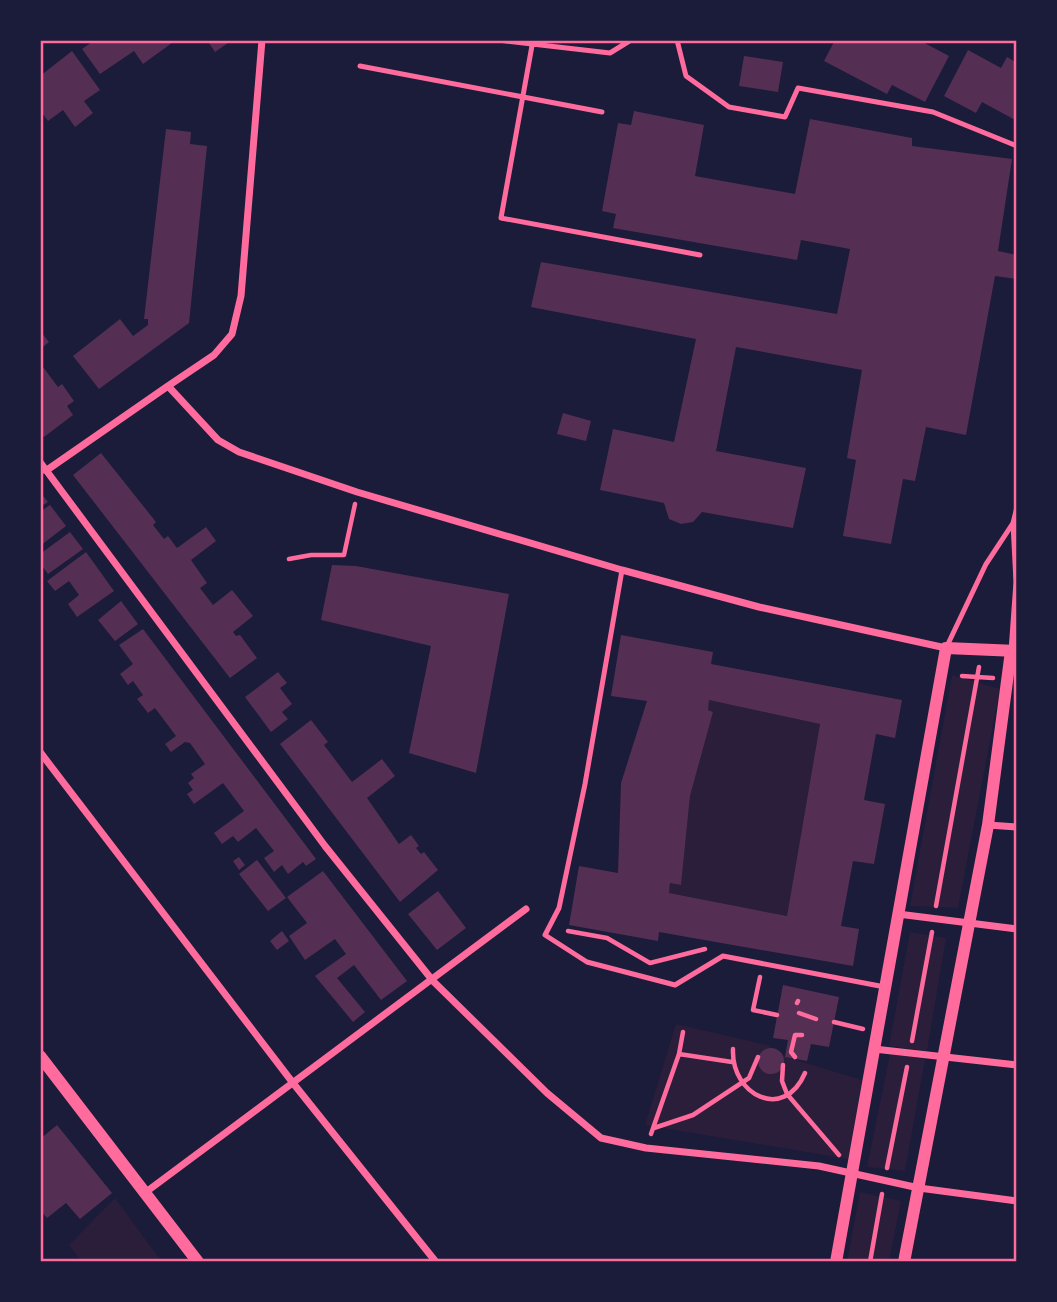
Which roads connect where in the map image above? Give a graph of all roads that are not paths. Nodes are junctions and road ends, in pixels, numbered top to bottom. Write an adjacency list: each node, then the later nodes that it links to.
1 (262, 40): 11 (street)
2 (498, 40): 5 (lane)
3 (631, 40): 5 (lane)
4 (677, 40): 9 (lane)
5 (533, 42): 7 (lane)
6 (360, 66): 7 (lane)
7 (522, 97): 8 (lane); 10 (lane)
8 (602, 112)
9 (1017, 146)
10 (700, 255)
11 (168, 386): 13 (street); 16 (street)
12 (40, 462): 13 (street)
13 (44, 470): 26 (street)
14 (1017, 506): 15 (lane)
15 (1013, 523): 17 (lane); 18 (lane)
16 (622, 570): 17 (street); 27 (lane)
17 (946, 648): 18 (street); 23 (street)
18 (1014, 651): 20 (street)
19 (40, 752): 32 (street)
20 (988, 825): 21 (street); 24 (street)
21 (1017, 827)
22 (526, 909): 26 (street)
23 (898, 914): 24 (street); 27 (street)
24 (969, 925): 25 (street); 30 (street)
25 (1017, 929)
26 (433, 981): 32 (street); 33 (street)
27 (886, 987): 28 (street)
28 (874, 1049): 30 (street); 33 (street)
29 (40, 1056): 35 (street)
30 (944, 1057): 31 (street); 34 (street)
31 (1017, 1065)
32 (293, 1083): 35 (street); 38 (street)
33 (852, 1173): 34 (street); 39 (street)
34 (919, 1188): 36 (street); 40 (street)
35 (146, 1192): 37 (street)
36 (1017, 1201)
37 (198, 1262)
38 (436, 1262)
39 (836, 1262)
40 (904, 1262)

